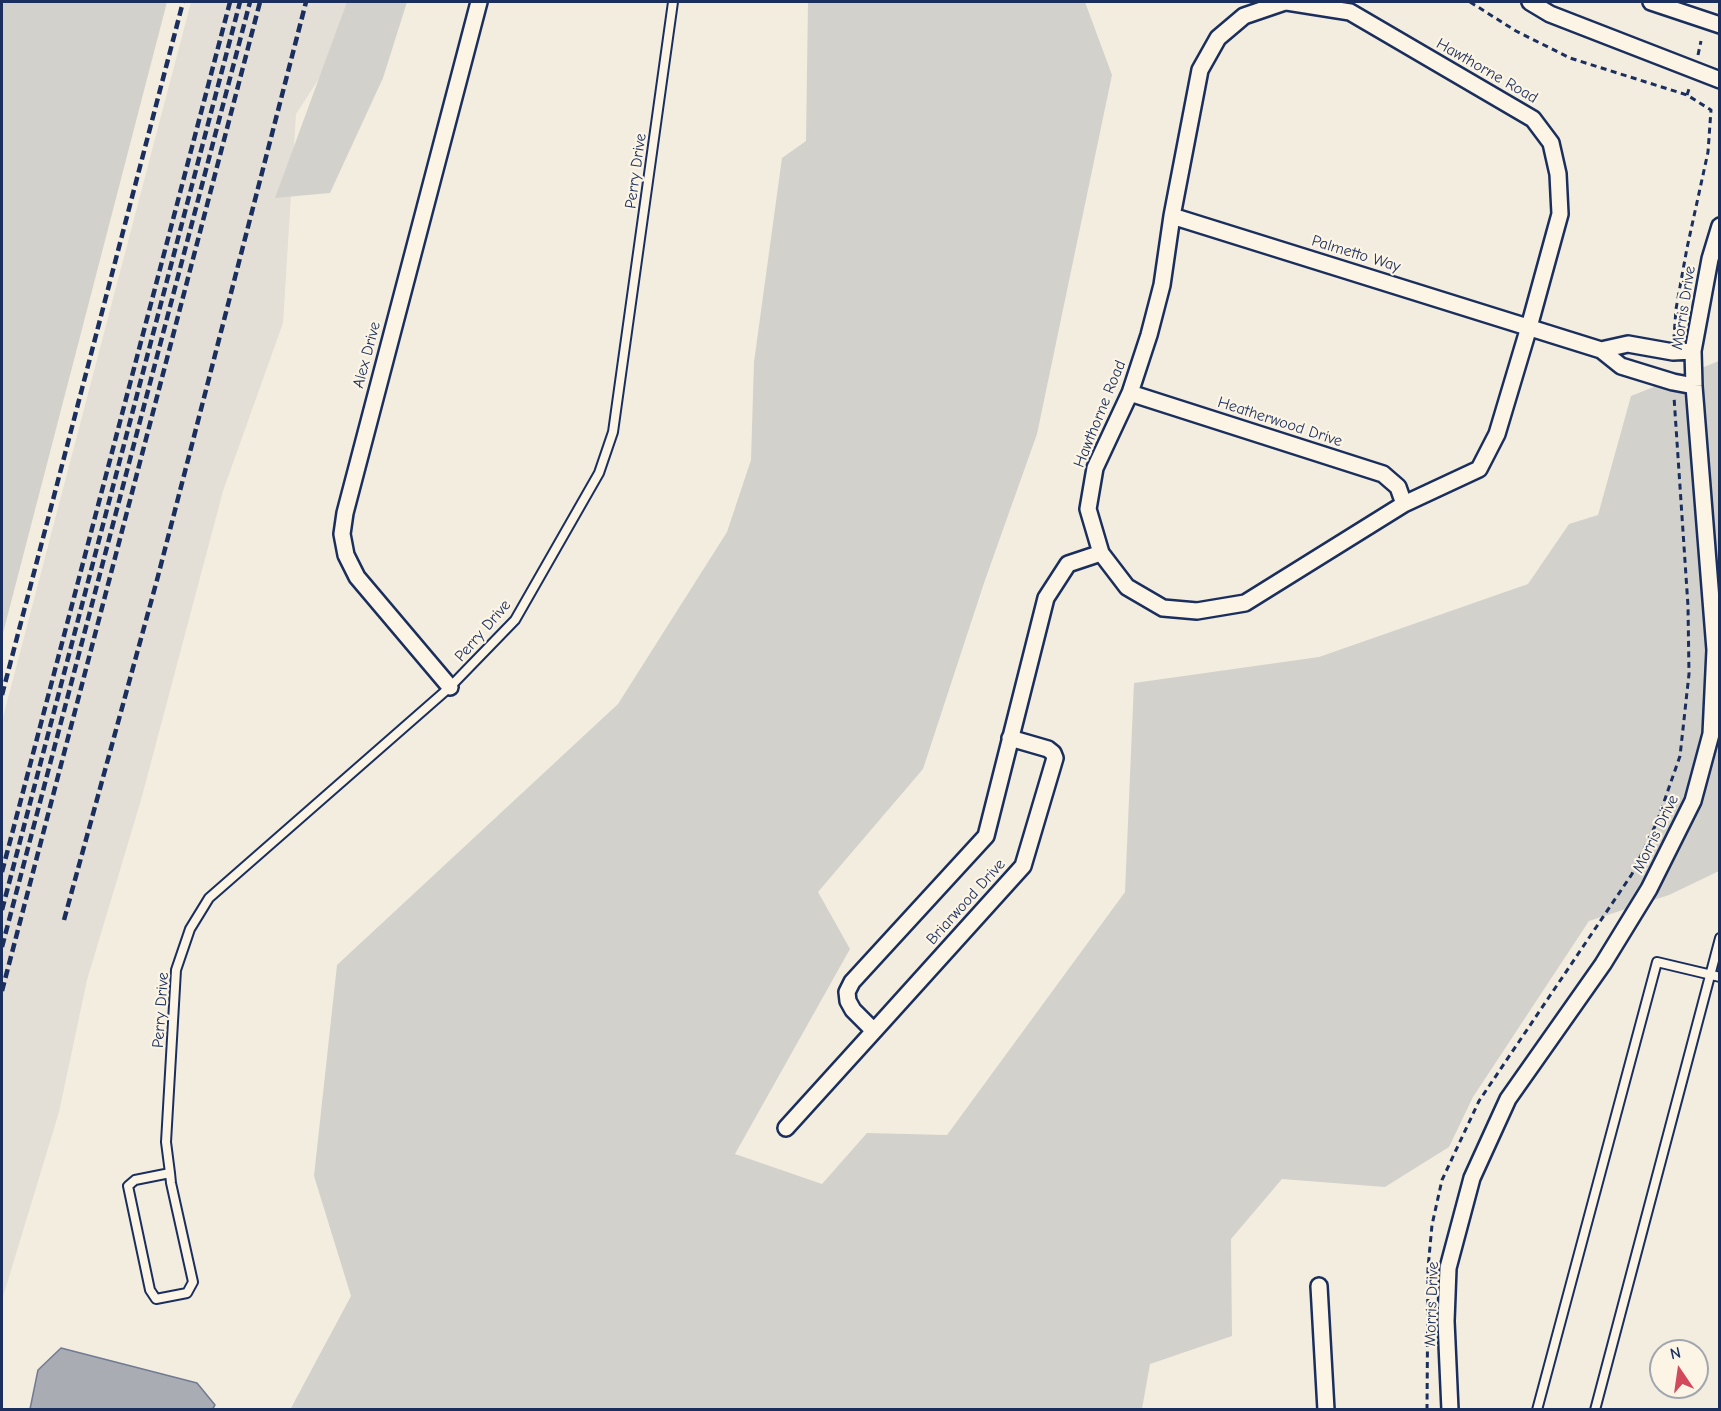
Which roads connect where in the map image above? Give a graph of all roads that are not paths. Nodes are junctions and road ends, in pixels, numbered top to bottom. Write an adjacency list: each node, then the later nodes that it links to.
1 (478, 2): 17 (street, Alex Drive)
2 (673, 2): 17 (lane, Perry Drive)
3 (1286, 2): 8 (street, Hawthorne Road); 10 (street, Hawthorne Road)
4 (1530, 2): 7 (street)
5 (1651, 2): 6 (street)
6 (1719, 25)
7 (1719, 80)
8 (1172, 216): 10 (street, Palmetto Way); 14 (street, Hawthorne Road)
9 (1719, 226): 12 (street, Morris Drive)
10 (1529, 327): 11 (street); 15 (street, Hawthorne Road)
11 (1601, 350): 12 (street); 13 (street)
12 (1693, 351): 13 (street, Morris Drive)
13 (1694, 386): 27 (street, Morris Drive)
14 (1130, 393): 15 (street, Heatherwood Drive); 16 (street, Hawthorne Road)
15 (1404, 504): 16 (street, Hawthorne Road)
16 (1101, 554): 18 (street, Briarwood Drive)
17 (450, 687): 24 (lane, Perry Drive)
18 (1010, 738): 22 (street, Briarwood Drive); 22 (street, Briarwood Drive)
19 (1719, 938): 20 (lane)
20 (1710, 974): 21 (lane); 28 (lane); 29 (lane)
21 (1719, 977)
22 (874, 1031): 23 (street, Briarwood Drive)
23 (786, 1128)
24 (170, 1173): 24 (lane, Perry Drive)
25 (1319, 1286): 26 (street)
26 (1326, 1410)
27 (1450, 1410)
28 (1537, 1410)
29 (1595, 1410)

